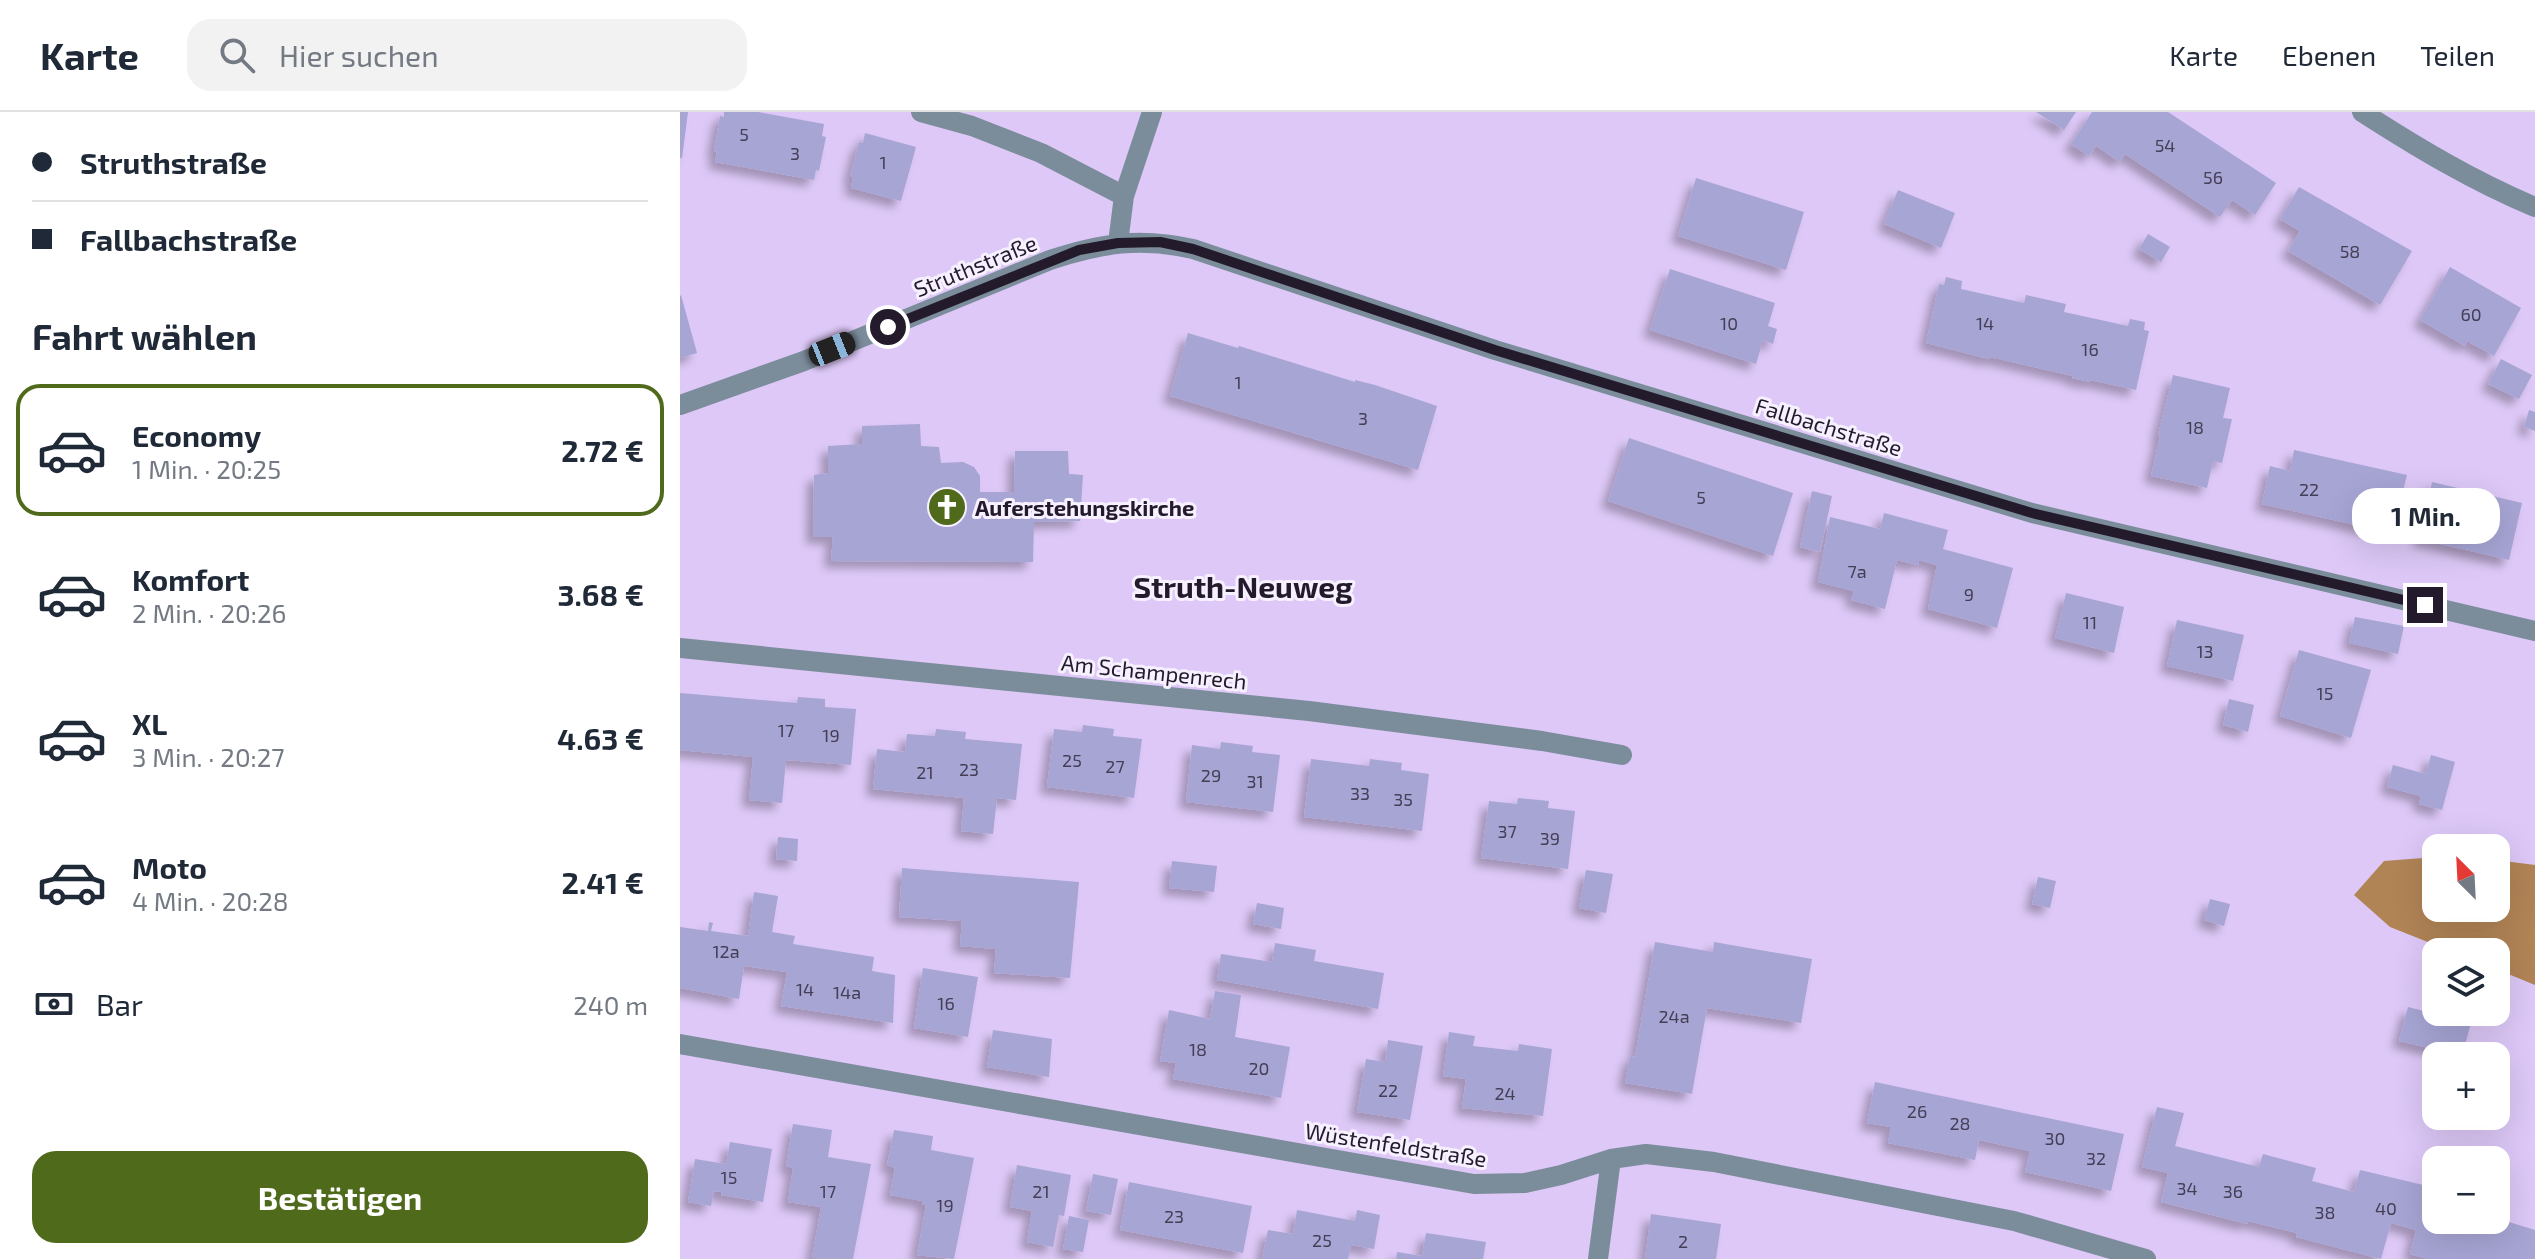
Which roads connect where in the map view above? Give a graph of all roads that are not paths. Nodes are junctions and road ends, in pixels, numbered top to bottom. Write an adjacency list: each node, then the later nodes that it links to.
1 (921, 112): 4 (street)
2 (1152, 112): 4 (street)
3 (2362, 112): 5 (street)
4 (1124, 196): 6 (street)
5 (2535, 207)
6 (1118, 243): 7 (street, Struthstraße); 8 (street, Fallbachstraße)
7 (680, 405)
8 (2535, 631)
9 (680, 648): 10 (street, Am Schampenrech)
10 (1622, 755)
11 (680, 1044): 12 (street, Wüstenfeldstraße)
12 (1611, 1159): 13 (street); 14 (street, Wüstenfeldstraße)
13 (1598, 1259)
14 (2146, 1259)

